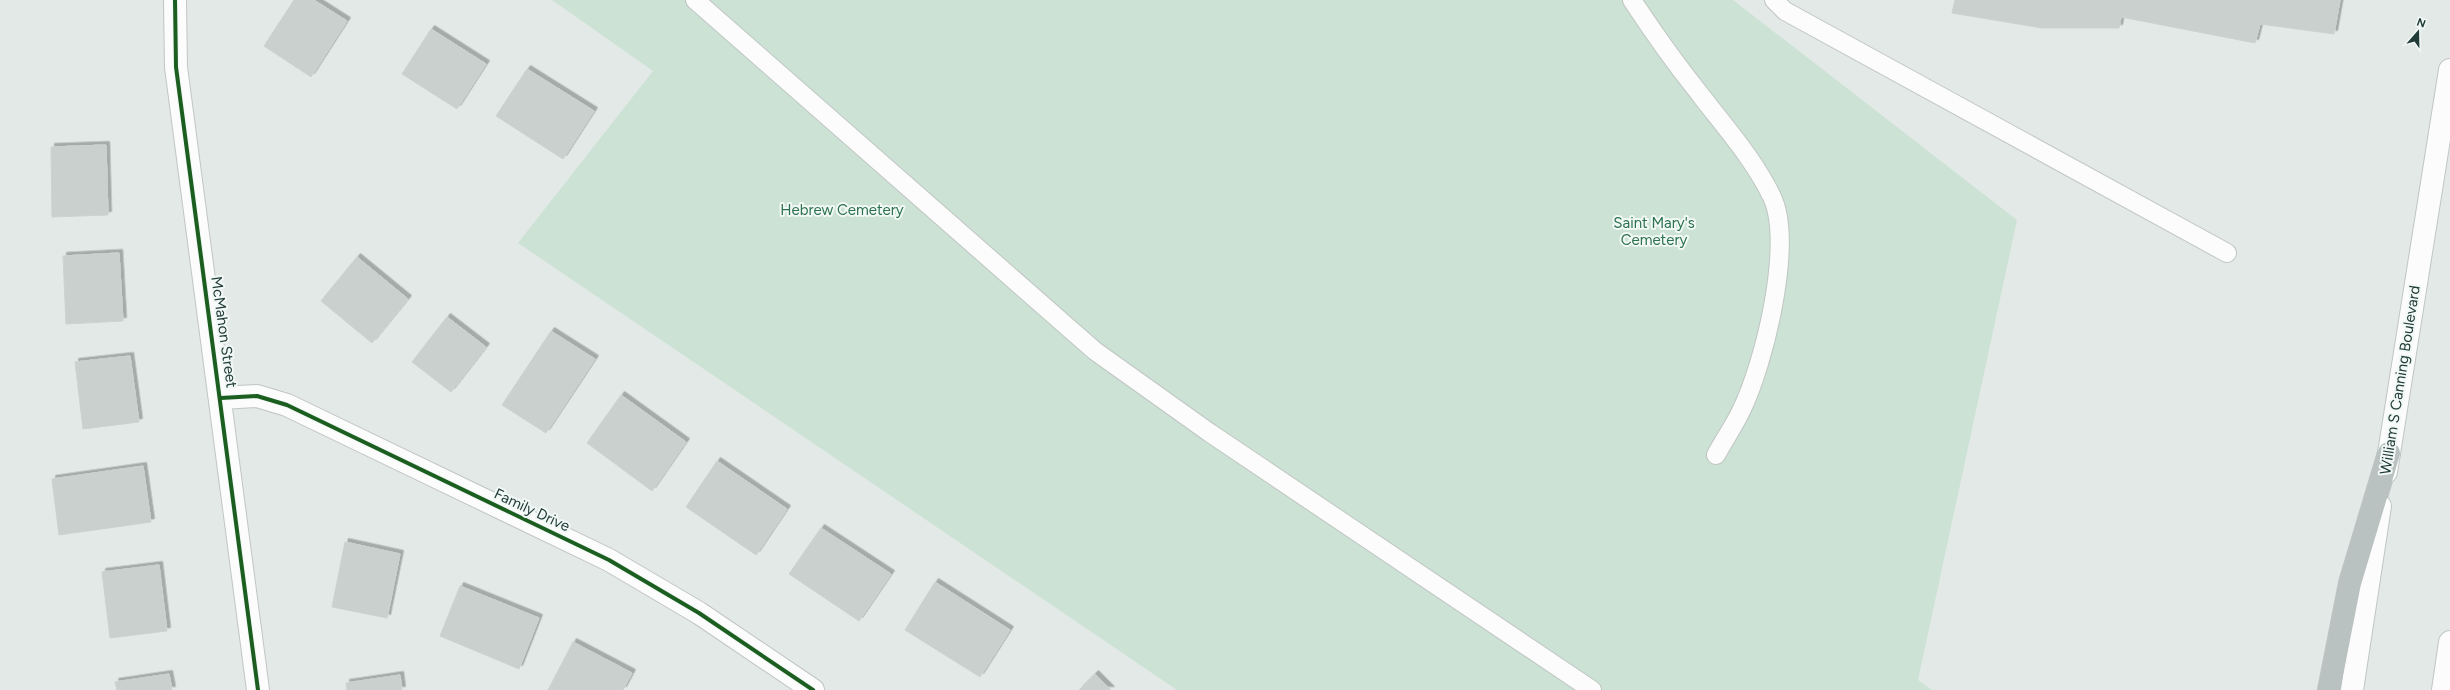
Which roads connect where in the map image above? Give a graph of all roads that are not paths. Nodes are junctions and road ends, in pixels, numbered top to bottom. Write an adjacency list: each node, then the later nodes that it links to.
1 (175, 0): 7 (street, McMahon Street)
2 (695, 0): 13 (lane)
3 (1632, 0): 9 (lane)
4 (1774, 0): 6 (lane)
5 (2450, 70): 8 (street, William S Canning Boulevard)
6 (2227, 253)
7 (221, 398): 11 (street, McMahon Street); 12 (street, Family Drive)
8 (2388, 453): 14 (highway); 15 (street, William S Canning Boulevard)
9 (1716, 455)
10 (2450, 642): 16 (street)
11 (258, 690)
12 (813, 690)
13 (1592, 690)
14 (2329, 690)
15 (2352, 690)
16 (2443, 690)

